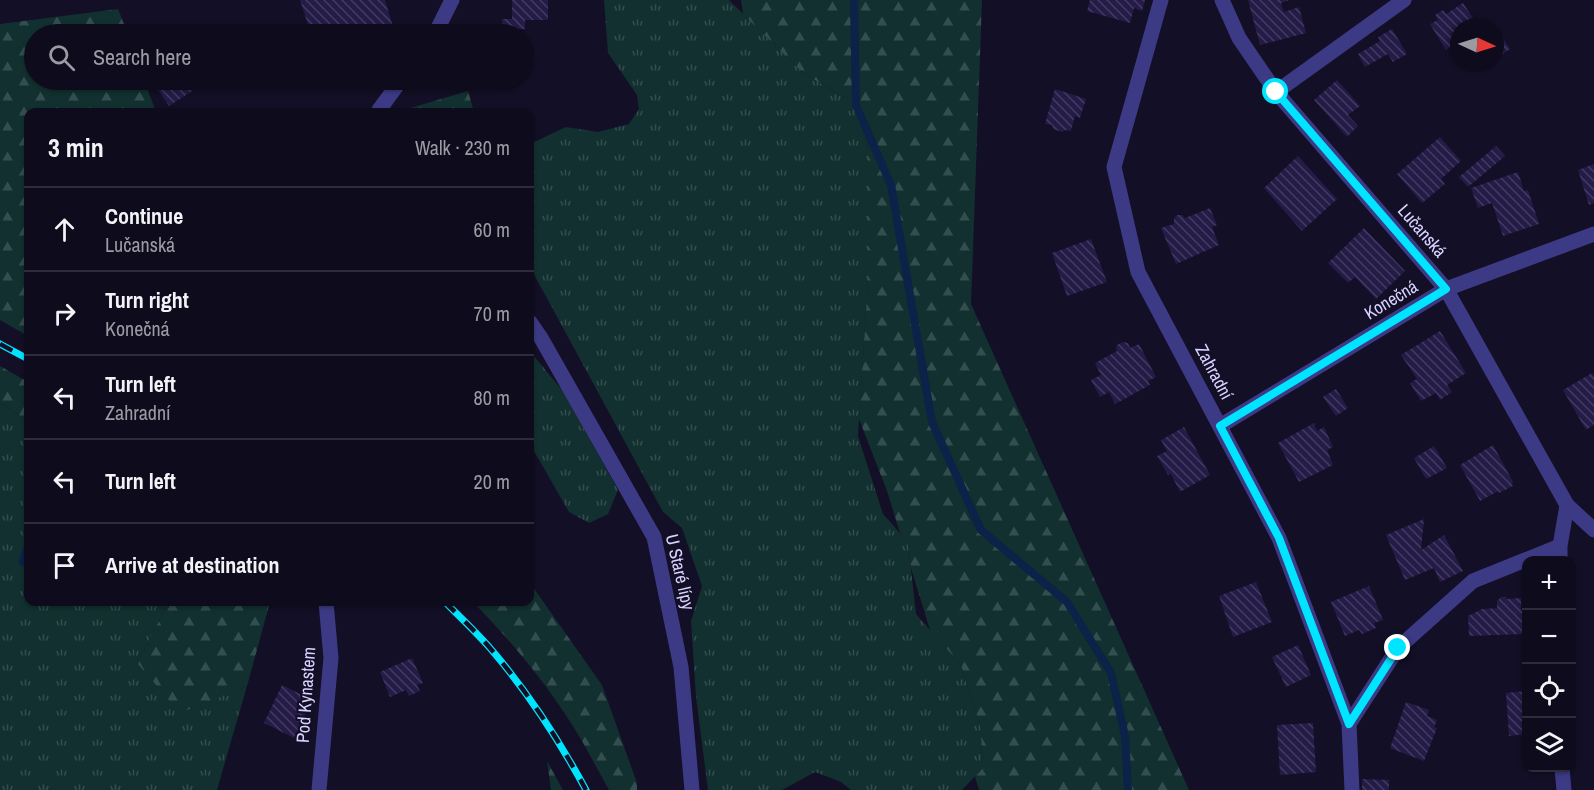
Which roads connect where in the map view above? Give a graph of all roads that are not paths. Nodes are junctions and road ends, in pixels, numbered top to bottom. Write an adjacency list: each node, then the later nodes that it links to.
1 (452, 0): 5 (street)
2 (1161, 0): 12 (street, Zahradní)
3 (1222, 0): 7 (street, Lučanská)
4 (1404, 0): 7 (street)
5 (440, 24)
6 (395, 90): 8 (street)
7 (1276, 92): 10 (street, Lučanská)
8 (382, 108)
9 (1594, 234): 10 (street, Konečná)
10 (1446, 289): 12 (street, Konečná); 13 (street, Lučanská)
11 (534, 327): 20 (street, U Staré lípy)
12 (1220, 426): 17 (street, Zahradní)
13 (1567, 505): 14 (street, Lučanská); 15 (street)
14 (1594, 530)
15 (1560, 553): 17 (street)
16 (326, 606): 19 (street, Pod Kynastem)
17 (1349, 724): 21 (street, Zahradní)
18 (1562, 772): 22 (street)
19 (319, 790)
20 (692, 790)
21 (1352, 790)
22 (1564, 790)

